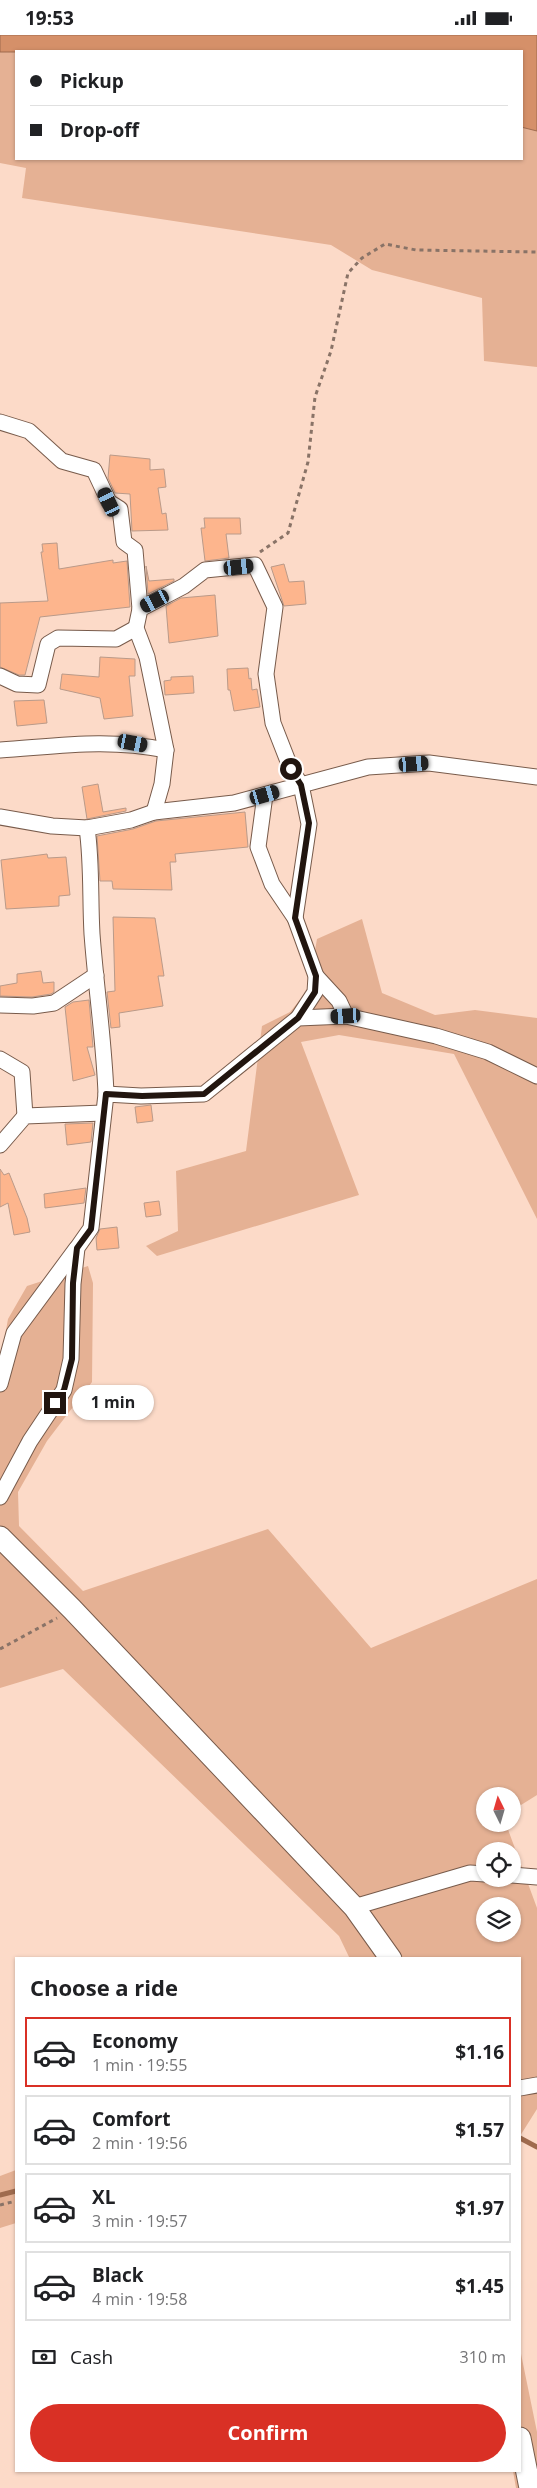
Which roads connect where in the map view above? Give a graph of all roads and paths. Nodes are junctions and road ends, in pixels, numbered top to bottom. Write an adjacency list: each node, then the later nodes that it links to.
1 (537, 252): 3 (path)
2 (0, 422): 4 (street)
3 (255, 565): 4 (street); 10 (street)
4 (140, 609): 5 (street)
5 (136, 628): 6 (street); 8 (street)
6 (0, 676)
7 (0, 750): 8 (street)
8 (166, 750): 12 (street)
9 (537, 777): 10 (street)
10 (301, 785): 11 (street); 15 (street)
11 (265, 795): 12 (street); 15 (street)
12 (154, 812): 14 (street)
13 (0, 817): 14 (street)
14 (86, 828): 16 (street)
15 (295, 918): 17 (street)
16 (96, 975): 18 (street); 23 (street)
17 (316, 976): 19 (street); 20 (street)
18 (0, 1005)
19 (346, 1016): 20 (street); 22 (street)
20 (298, 1018): 23 (street)
21 (0, 1059): 25 (street)
22 (537, 1076)
23 (106, 1094): 24 (street)
24 (103, 1113): 25 (street); 27 (street)
25 (25, 1116): 26 (street)
26 (0, 1145)
27 (77, 1248): 28 (street); 30 (street)
28 (7, 1332): 29 (street)
29 (0, 1384)
30 (0, 1493)
31 (0, 1537): 32 (street)
32 (72, 1609): 33 (path); 37 (street)
33 (0, 1649)
34 (476, 1873): 37 (street)
35 (521, 1876): 36 (street)
36 (537, 1877)
37 (354, 1907): 38 (street)
38 (390, 1957)
39 (537, 2085): 40 (street)
40 (521, 2088)
41 (15, 2201): 42 (path)
42 (0, 2205)
43 (521, 2443): 44 (street)
44 (530, 2488)

